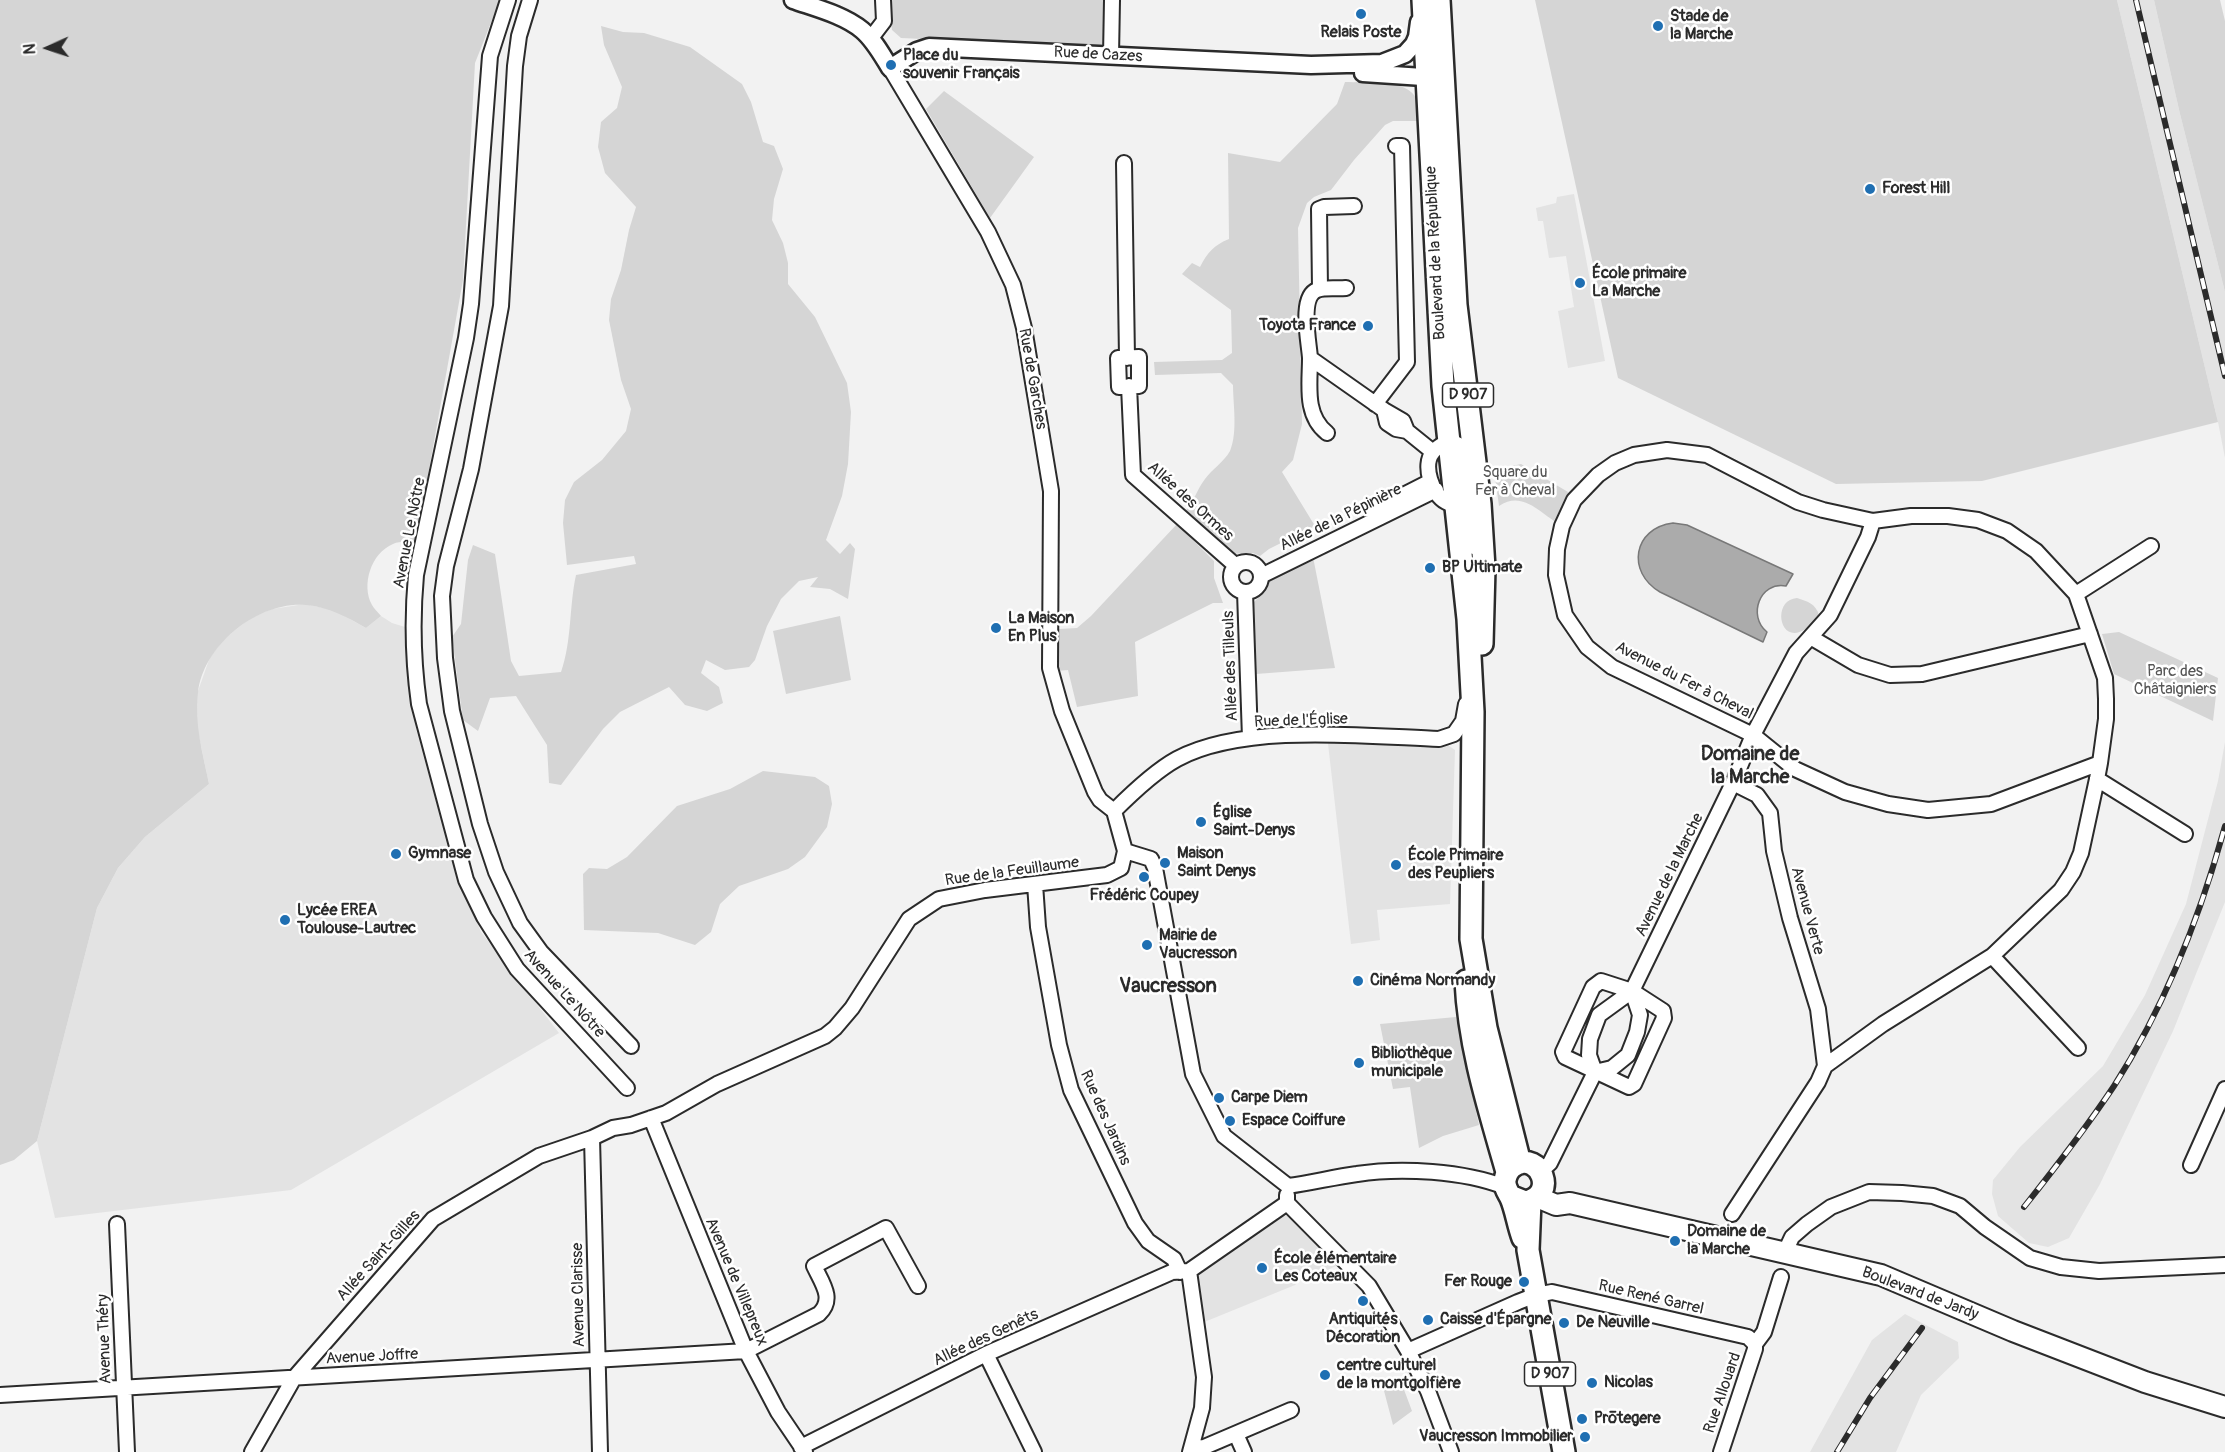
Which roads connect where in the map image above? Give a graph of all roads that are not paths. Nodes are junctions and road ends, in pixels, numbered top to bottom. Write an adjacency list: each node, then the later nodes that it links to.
1 (508, 0): 51 (street, Avenue Le Nôtre)
2 (530, 0): 47 (street, Avenue Le Nôtre)
3 (793, 0): 8 (street, Rue de Garches)
4 (883, 0): 8 (street)
5 (1112, 0): 11 (street)
6 (1422, 0): 9 (main road, Boulevard de la République / D 907); 10 (street)
7 (1439, 0): 9 (main road, Boulevard de la République / D 907)
8 (870, 38): 13 (street, Rue de Garches)
9 (1433, 50): 10 (street, Rue de Cazes); 14 (main road, Boulevard de la République / D 907)
10 (1405, 54): 12 (street, Rue de Cazes)
11 (1111, 56): 12 (street, Rue de Cazes); 13 (street, Rue de Cazes)
12 (1311, 65): 14 (street, Rue de Cazes)
13 (890, 68): 41 (street, Rue de Garches)
14 (1435, 78): 23 (main road, Boulevard de la République / D 907); 25 (main road, Boulevard de la République / D 907)
15 (1396, 146): 21 (street)
16 (1124, 163): 28 (street, Allée des Ormes)
17 (1354, 206): 19 (street)
18 (1346, 288): 19 (street)
19 (1320, 289): 20 (street)
20 (1310, 358): 21 (street); 22 (street)
21 (1379, 407): 23 (street)
22 (1326, 434)
23 (1441, 446): 24 (street); 25 (main road, Boulevard de la République / D 907)
24 (1432, 486): 25 (street); 29 (street, Allée de la Pépinière)
25 (1468, 504): 34 (main road, Boulevard de la République / D 907); 35 (main road, Boulevard de la République / D 907)
26 (1873, 521): 31 (street, Avenue du Fer à Cheval); 33 (street, Avenue de la Marche); 36 (street, Avenue du Fer à Cheval)
27 (2151, 546): 31 (street)
28 (1235, 565): 29 (street); 30 (street)
29 (1259, 572): 30 (street)
30 (1245, 592): 37 (street, Allée des Tilleuls)
31 (2076, 594): 32 (street)
32 (2090, 634): 33 (street); 38 (street)
33 (1812, 638): 36 (street, Avenue de la Marche)
34 (1471, 681): 35 (main road, Boulevard de la République / D 907); 37 (street, Rue de l'Église)
35 (1473, 712): 56 (main road, Boulevard de la République / D 907)
36 (1753, 735): 38 (street, Avenue du Fer à Cheval); 40 (street, Avenue de la Marche)
37 (1250, 738): 41 (street, Rue de l'Église)
38 (2100, 763): 39 (street)
39 (2097, 778): 42 (street); 45 (street)
40 (1733, 783): 46 (street, Avenue de la Marche); 49 (street, Avenue Verte)
41 (1114, 811): 43 (street)
42 (2185, 834)
43 (1125, 851): 44 (street, Rue de la Feuillaume); 57 (street)
44 (1035, 884): 53 (street, Rue de la Feuillaume); 63 (street, Rue des Jardins)
45 (1992, 956): 48 (street); 49 (street)
46 (1632, 991): 50 (street, Avenue de la Marche); 50 (street); 50 (street); 50 (street)
47 (631, 1047)
48 (2078, 1048)
49 (1825, 1066): 59 (street)
50 (1595, 1072): 56 (street)
51 (627, 1088)
52 (2225, 1089): 55 (street)
53 (651, 1118): 54 (street, Allée Saint-Gilles); 68 (street, Avenue de Villepreux)
54 (592, 1138): 71 (street, Avenue Clarisse); 72 (street, Allée Saint-Gilles)
55 (2191, 1165)
56 (1524, 1184): 57 (street); 61 (main road, Boulevard de Jardy); 66 (main road, Boulevard de la République / D 907)
57 (1288, 1186): 58 (street)
58 (1287, 1203): 63 (street, Allée des Genêts); 69 (street)
59 (1732, 1214)
60 (117, 1224): 73 (street, Avenue Théry)
61 (1785, 1252): 62 (street); 75 (main road, Boulevard de Jardy)
62 (2225, 1266)
63 (1184, 1271): 70 (street, Allée des Genêts); 79 (street)
64 (1781, 1277): 67 (street, Rue Allouard)
65 (918, 1286): 68 (street)
66 (1536, 1295): 67 (street, Rue René Garrel); 69 (street); 86 (main road, Boulevard de la République / D 907)
67 (1755, 1344): 87 (street, Rue Allouard)
68 (746, 1351): 71 (street, Avenue Joffre); 78 (street, Avenue de Villepreux)
69 (1408, 1351): 85 (street)
70 (986, 1354): 78 (street, Allée des Genêts); 83 (street)
71 (597, 1361): 72 (street, Avenue Joffre); 82 (street, Avenue Clarisse)
72 (294, 1378): 73 (street, Avenue Joffre); 81 (street, Allée Saint-Gilles)
73 (124, 1388): 74 (street, Avenue Joffre); 80 (street, Avenue Théry)
74 (0, 1395)
75 (2225, 1407)
76 (1291, 1410): 77 (street)
77 (1236, 1434): 79 (street); 84 (street)
78 (803, 1449)
79 (1191, 1449)
80 (127, 1452)
81 (252, 1452)
82 (600, 1452)
83 (1034, 1452)
84 (1244, 1452)
85 (1451, 1452)
86 (1564, 1452)
87 (1721, 1452)

